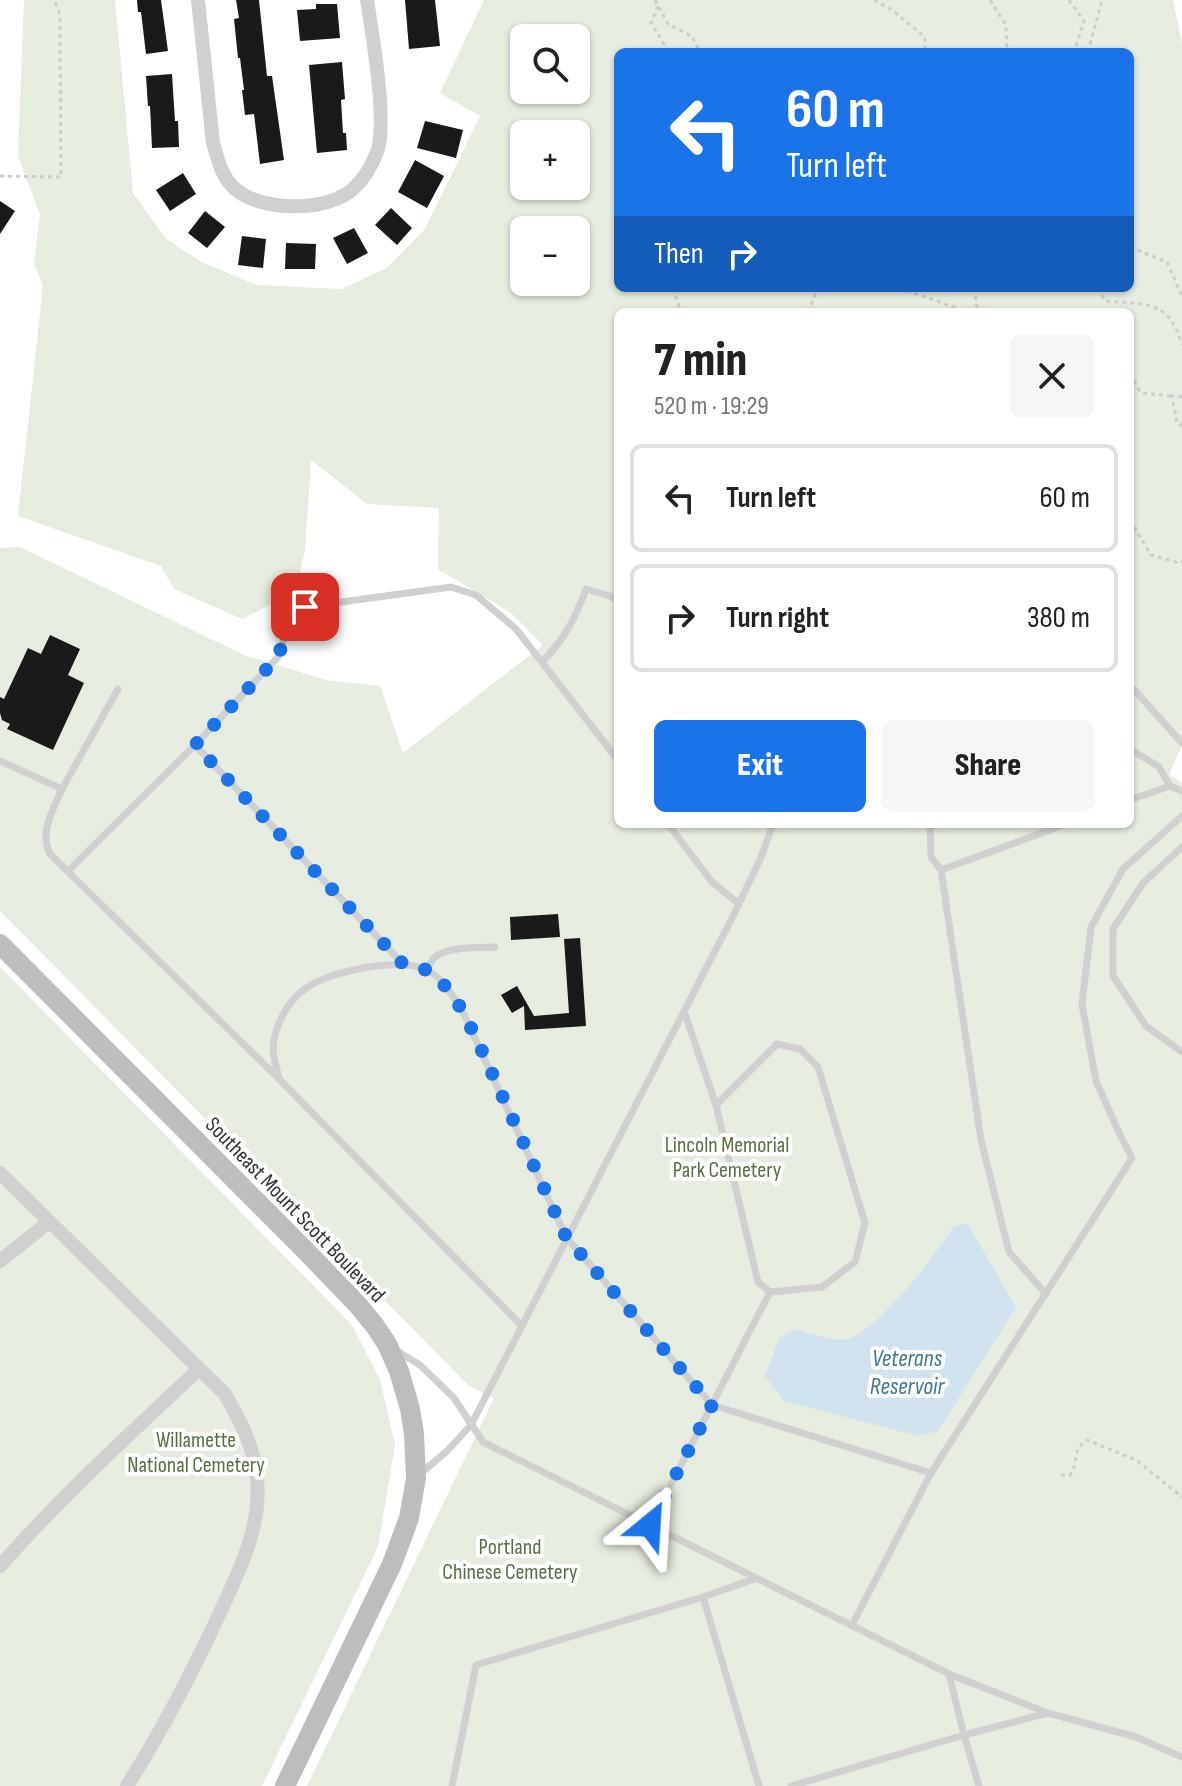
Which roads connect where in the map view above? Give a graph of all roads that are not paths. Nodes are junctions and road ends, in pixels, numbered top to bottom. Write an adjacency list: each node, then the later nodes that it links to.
1 (198, 0): 2 (street)
2 (367, 0)
3 (614, 598): 4 (lane)
4 (542, 662): 8 (lane); 10 (lane)
5 (118, 689): 13 (lane)
6 (1134, 689): 7 (lane)
7 (1182, 743)
8 (195, 745): 23 (lane); 27 (lane)
9 (1134, 751): 12 (lane)
10 (614, 755)
11 (0, 761): 13 (lane)
12 (1170, 786): 14 (lane); 15 (lane)
13 (62, 789): 23 (lane)
14 (1182, 791)
15 (1134, 799)
16 (1182, 816): 38 (lane)
17 (671, 828): 24 (lane)
18 (772, 828): 24 (lane)
19 (930, 828): 22 (lane)
20 (1055, 828): 22 (lane)
21 (1182, 847): 30 (lane)
22 (941, 870): 38 (lane)
23 (68, 871): 31 (lane)
24 (739, 904): 29 (lane)
25 (0, 944): 40 (main road, Southeast Mount Scott Boulevard)
26 (495, 947): 28 (lane)
27 (404, 965): 28 (lane); 31 (lane)
28 (427, 970): 35 (lane)
29 (684, 1011): 32 (lane); 35 (lane)
30 (1182, 1052)
31 (279, 1079): 39 (lane)
32 (716, 1105): 37 (lane); 37 (lane)
33 (0, 1173): 34 (street)
34 (49, 1222): 36 (street); 41 (street)
35 (566, 1237): 39 (lane); 42 (lane)
36 (0, 1261)
37 (770, 1292): 42 (lane)
38 (1046, 1294): 44 (lane)
39 (522, 1326): 43 (lane)
40 (387, 1344): 43 (lane); 45 (main road, Southeast Mount Scott Boulevard)
41 (199, 1369): 47 (street); 55 (street)
42 (712, 1405): 44 (lane); 46 (lane)
43 (471, 1425): 45 (lane); 46 (lane)
44 (931, 1473): 50 (lane)
45 (416, 1478): 56 (main road, Southeast Mount Scott Boulevard)
46 (650, 1525): 48 (lane)
47 (0, 1566)
48 (757, 1578): 49 (lane); 50 (lane)
49 (703, 1597): 57 (lane); 58 (lane)
50 (852, 1625): 51 (lane)
51 (949, 1674): 52 (lane); 53 (lane)
52 (1048, 1713): 53 (lane); 54 (lane)
53 (964, 1735): 59 (lane); 60 (lane)
54 (1182, 1757)
55 (127, 1786)
56 (285, 1786)
57 (452, 1786)
58 (759, 1786)
59 (791, 1786)
60 (979, 1786)

